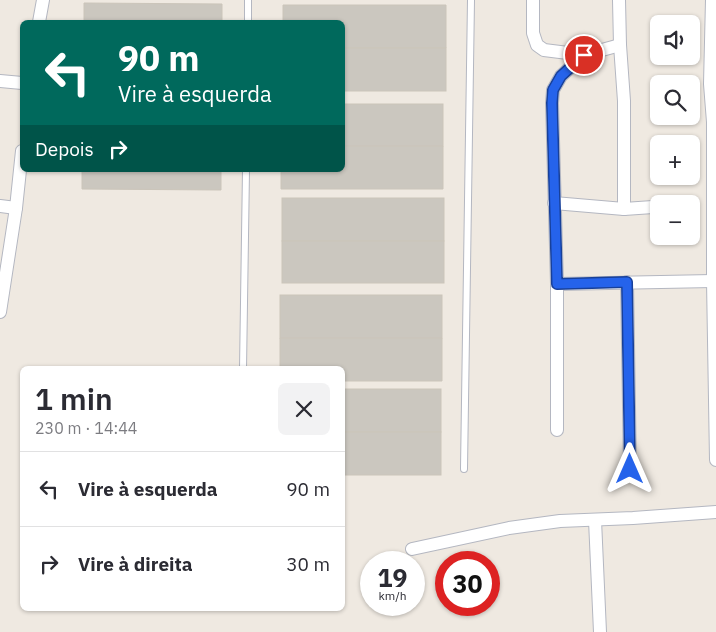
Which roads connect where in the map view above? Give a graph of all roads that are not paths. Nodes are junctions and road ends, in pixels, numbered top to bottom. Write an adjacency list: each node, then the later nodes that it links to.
1 (43, 0): 7 (street)
2 (248, 0): 8 (lane)
3 (471, 0): 30 (lane)
4 (533, 0): 10 (street)
5 (619, 0): 9 (street)
6 (712, 0): 13 (street)
7 (40, 20)
8 (248, 20)
9 (620, 45): 10 (street); 21 (street)
10 (584, 55): 17 (street)
11 (0, 81): 12 (street)
12 (20, 83)
13 (713, 84): 14 (street)
14 (714, 122): 22 (street)
15 (20, 171): 20 (street)
16 (246, 172): 27 (lane)
17 (554, 203): 21 (street); 25 (street)
18 (0, 206): 20 (street)
19 (650, 207): 21 (street)
20 (16, 208): 24 (street)
21 (624, 209)
22 (713, 281): 23 (street); 29 (street)
23 (627, 282): 25 (street); 31 (street)
24 (2, 283): 26 (street)
25 (557, 284): 28 (street)
26 (0, 312)
27 (244, 366)
28 (557, 430)
29 (716, 460)
30 (464, 469)
31 (630, 469)
32 (716, 512): 33 (street)
33 (595, 520): 34 (street); 35 (street)
34 (412, 549)
35 (600, 632)

